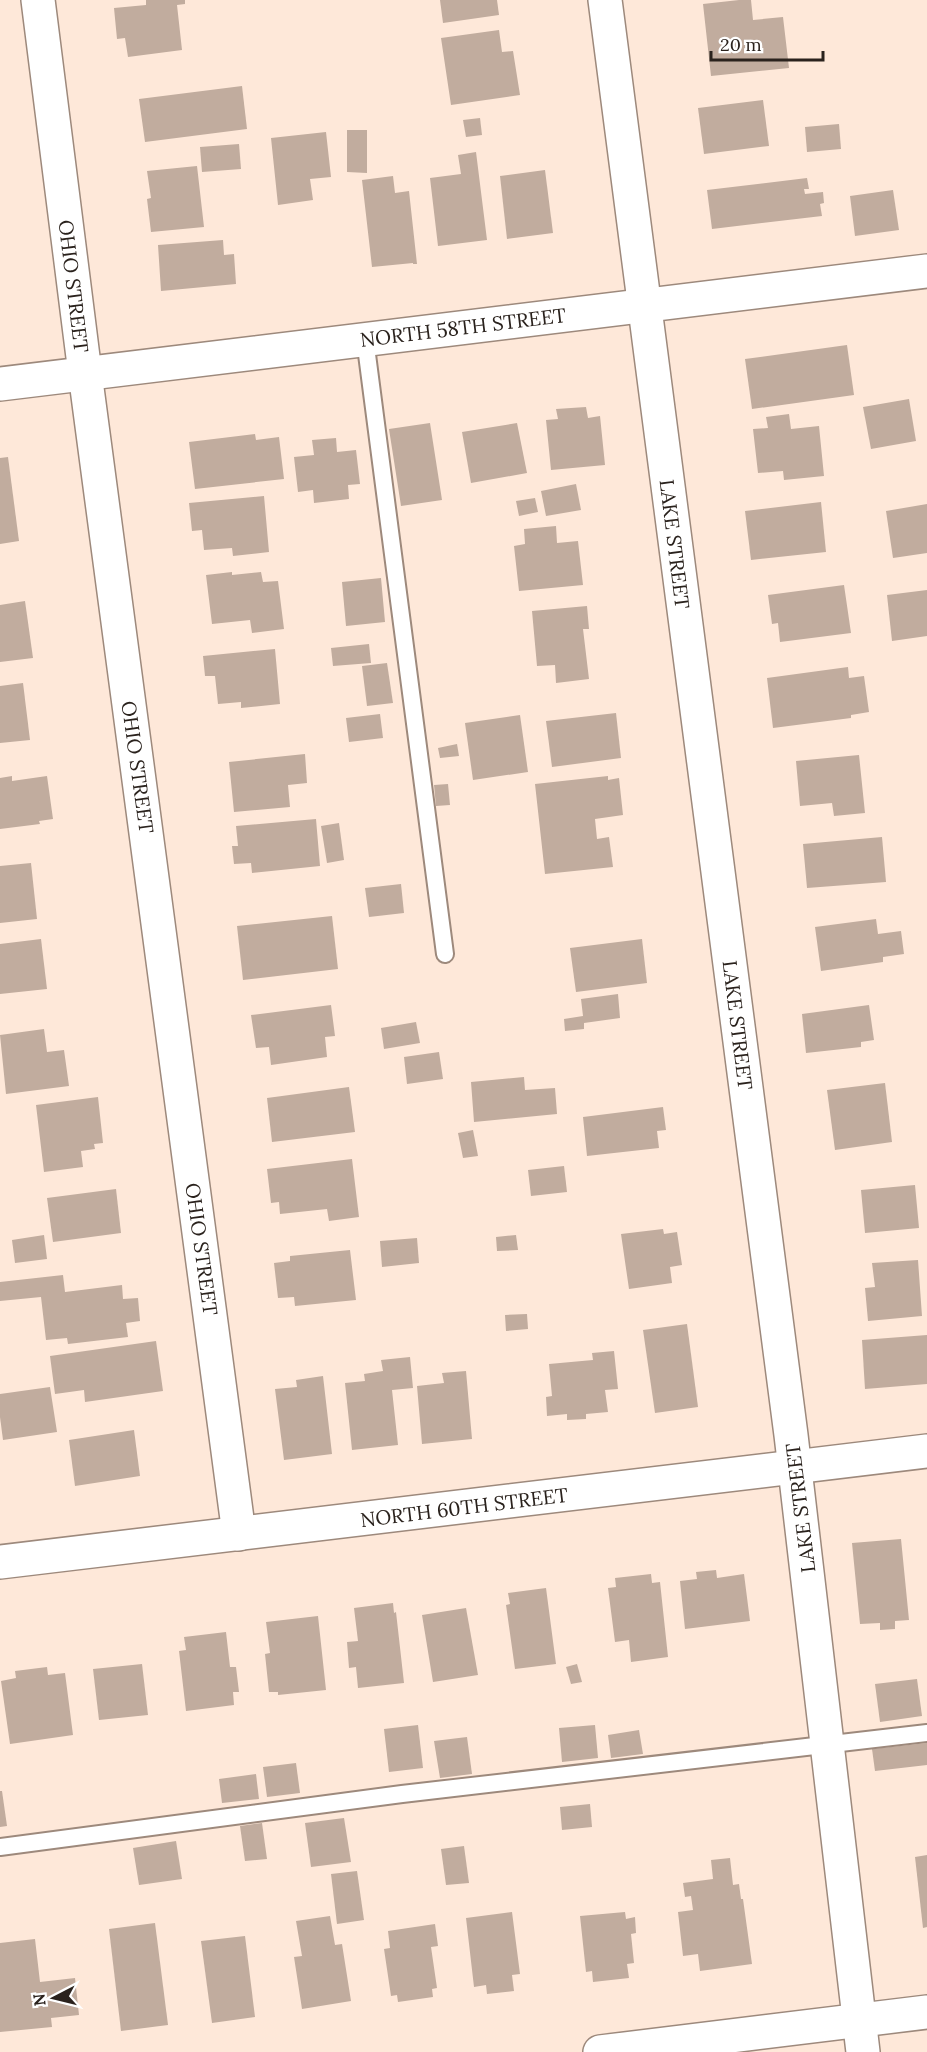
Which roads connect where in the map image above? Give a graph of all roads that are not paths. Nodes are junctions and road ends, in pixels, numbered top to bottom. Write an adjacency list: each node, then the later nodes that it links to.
1 (38, 0): 6 (street, OHIO STREET)
2 (605, 0): 4 (street, LAKE STREET)
3 (927, 271): 4 (street, NORTH 58TH STREET)
4 (644, 304): 5 (street, NORTH 58TH STREET); 10 (street, LAKE STREET)
5 (365, 339): 6 (street, NORTH 58TH STREET); 8 (lane)
6 (85, 373): 7 (street, NORTH 58TH STREET); 11 (street, OHIO STREET)
7 (0, 384)
8 (445, 954)
9 (927, 1451): 10 (street, NORTH 60TH STREET)
10 (795, 1467): 11 (street, NORTH 60TH STREET); 14 (street, LAKE STREET)
11 (239, 1534): 12 (street, NORTH 60TH STREET)
12 (0, 1562)
13 (927, 1733): 14 (lane)
14 (827, 1744): 15 (lane); 17 (street, LAKE STREET)
15 (0, 1847)
16 (927, 2012): 17 (street)
17 (861, 2036): 18 (street)
18 (600, 2052)

